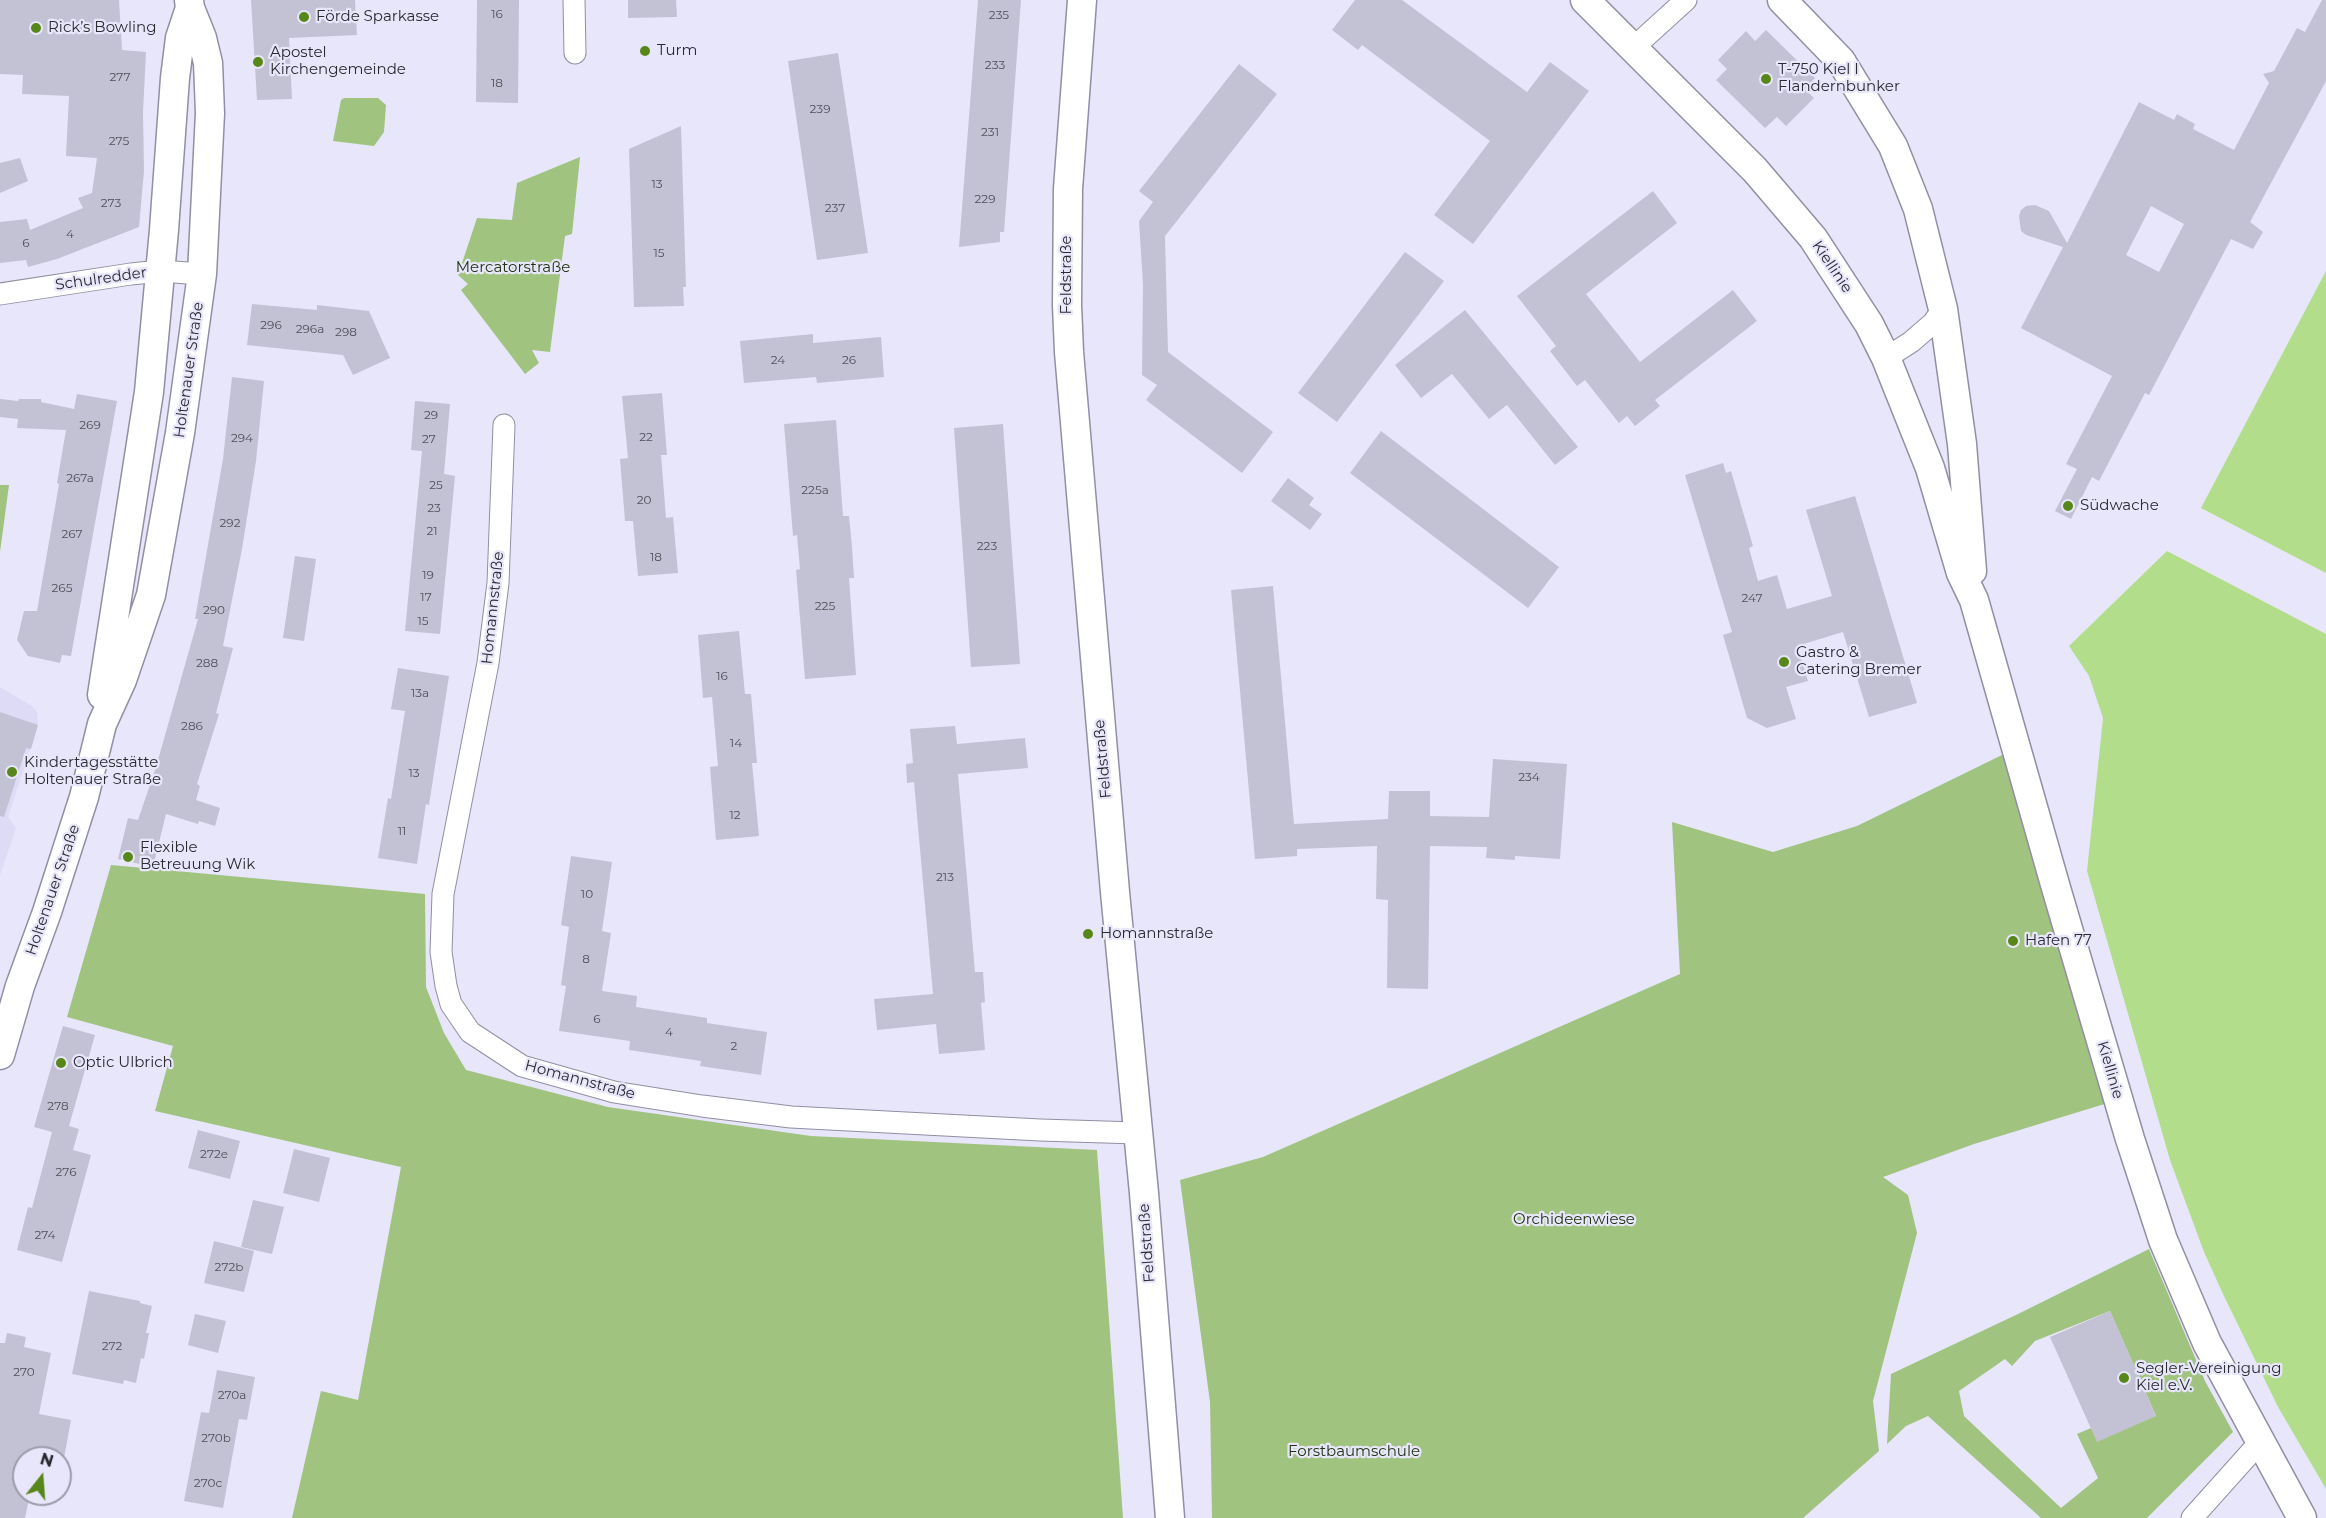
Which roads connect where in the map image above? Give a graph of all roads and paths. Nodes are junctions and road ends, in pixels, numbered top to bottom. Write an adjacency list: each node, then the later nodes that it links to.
1 (574, 0): 8 (street)
2 (1082, 0): 18 (street, Feldstraße)
3 (1584, 0): 7 (street, Kiellinie)
4 (1686, 0): 7 (street)
5 (1782, 0): 12 (street, Kiellinie)
6 (190, 4): 9 (street, Holtenauer Straße); 10 (street, Holtenauer Straße)
7 (1632, 49): 13 (street, Kiellinie)
8 (575, 53)
9 (160, 271): 10 (street, Schulredder); 11 (street, Schulredder); 16 (street, Holtenauer Straße)
10 (202, 274): 16 (street, Holtenauer Straße)
11 (0, 294)
12 (1942, 309): 13 (street); 15 (street, Kiellinie)
13 (1886, 358): 15 (street, Kiellinie)
14 (504, 425): 18 (street, Homannstraße)
15 (1974, 600): 19 (street, Kiellinie)
16 (102, 724): 17 (street, Holtenauer Straße)
17 (0, 1055)
18 (1137, 1133): 20 (street, Feldstraße)
19 (2260, 1442): 21 (street); 22 (street, Kiellinie)
20 (1170, 1518)
21 (2192, 1518)
22 (2302, 1518)

